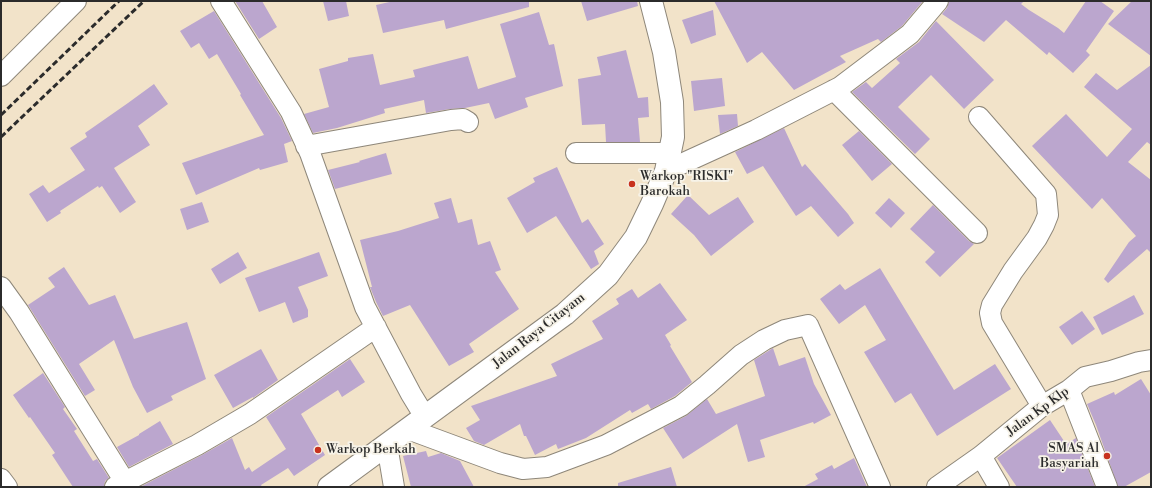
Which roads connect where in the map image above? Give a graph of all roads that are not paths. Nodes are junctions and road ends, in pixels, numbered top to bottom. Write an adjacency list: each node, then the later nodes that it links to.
1 (76, 1): 5 (street)
2 (222, 1): 9 (street)
3 (651, 1): 11 (main road, Jalan Raya Citayam)
4 (938, 1): 6 (street)
5 (1, 76)
6 (834, 90): 11 (street); 12 (street)
7 (979, 118): 17 (street)
8 (468, 122): 9 (street)
9 (306, 146): 14 (street)
10 (576, 153): 11 (street)
11 (668, 162): 18 (main road, Jalan Raya Citayam)
12 (977, 233)
13 (1, 287): 22 (street)
14 (376, 327): 18 (street); 22 (street)
15 (1151, 360): 16 (street, Jalan Kp Klp)
16 (1069, 390): 17 (street, Jalan Kp Klp); 29 (street)
17 (1042, 406): 20 (street, Jalan Kp Klp)
18 (417, 423): 19 (main road, Jalan Raya Citayam); 26 (street)
19 (387, 445): 24 (main road, Jalan Raya Citayam); 25 (street)
20 (981, 456): 27 (street, Jalan Kp Klp); 28 (street)
21 (1, 479): 23 (street)
22 (120, 485)
23 (7, 487)
24 (329, 487)
25 (394, 487)
26 (880, 487)
27 (936, 487)
28 (999, 487)
29 (1107, 487)

